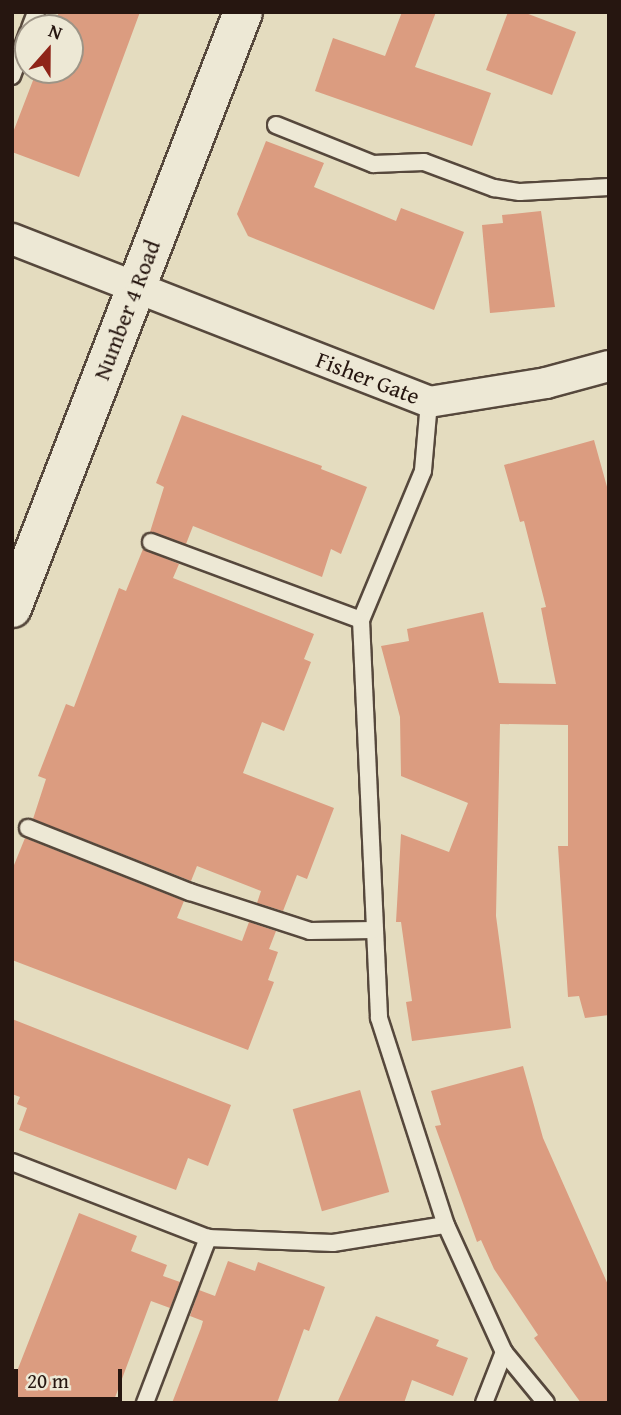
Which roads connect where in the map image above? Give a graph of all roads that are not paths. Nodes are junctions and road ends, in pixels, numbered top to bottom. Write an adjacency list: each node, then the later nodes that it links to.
1 (243, 12): 5 (main road, Number 4 Road)
2 (276, 125): 3 (lane)
3 (609, 187)
4 (12, 239): 5 (street, Fisher Gate)
5 (136, 288): 7 (street, Fisher Gate); 9 (main road, Number 4 Road)
6 (609, 366): 7 (street, Fisher Gate)
7 (429, 402): 10 (lane)
8 (151, 542): 10 (lane)
9 (12, 608)
10 (361, 620): 12 (lane)
11 (28, 828): 12 (lane)
12 (374, 930): 14 (lane)
13 (12, 1162): 15 (lane)
14 (446, 1225): 15 (lane); 16 (lane)
15 (208, 1238): 17 (lane)
16 (504, 1352): 18 (lane); 19 (lane)
17 (145, 1403)
18 (485, 1403)
19 (546, 1403)

